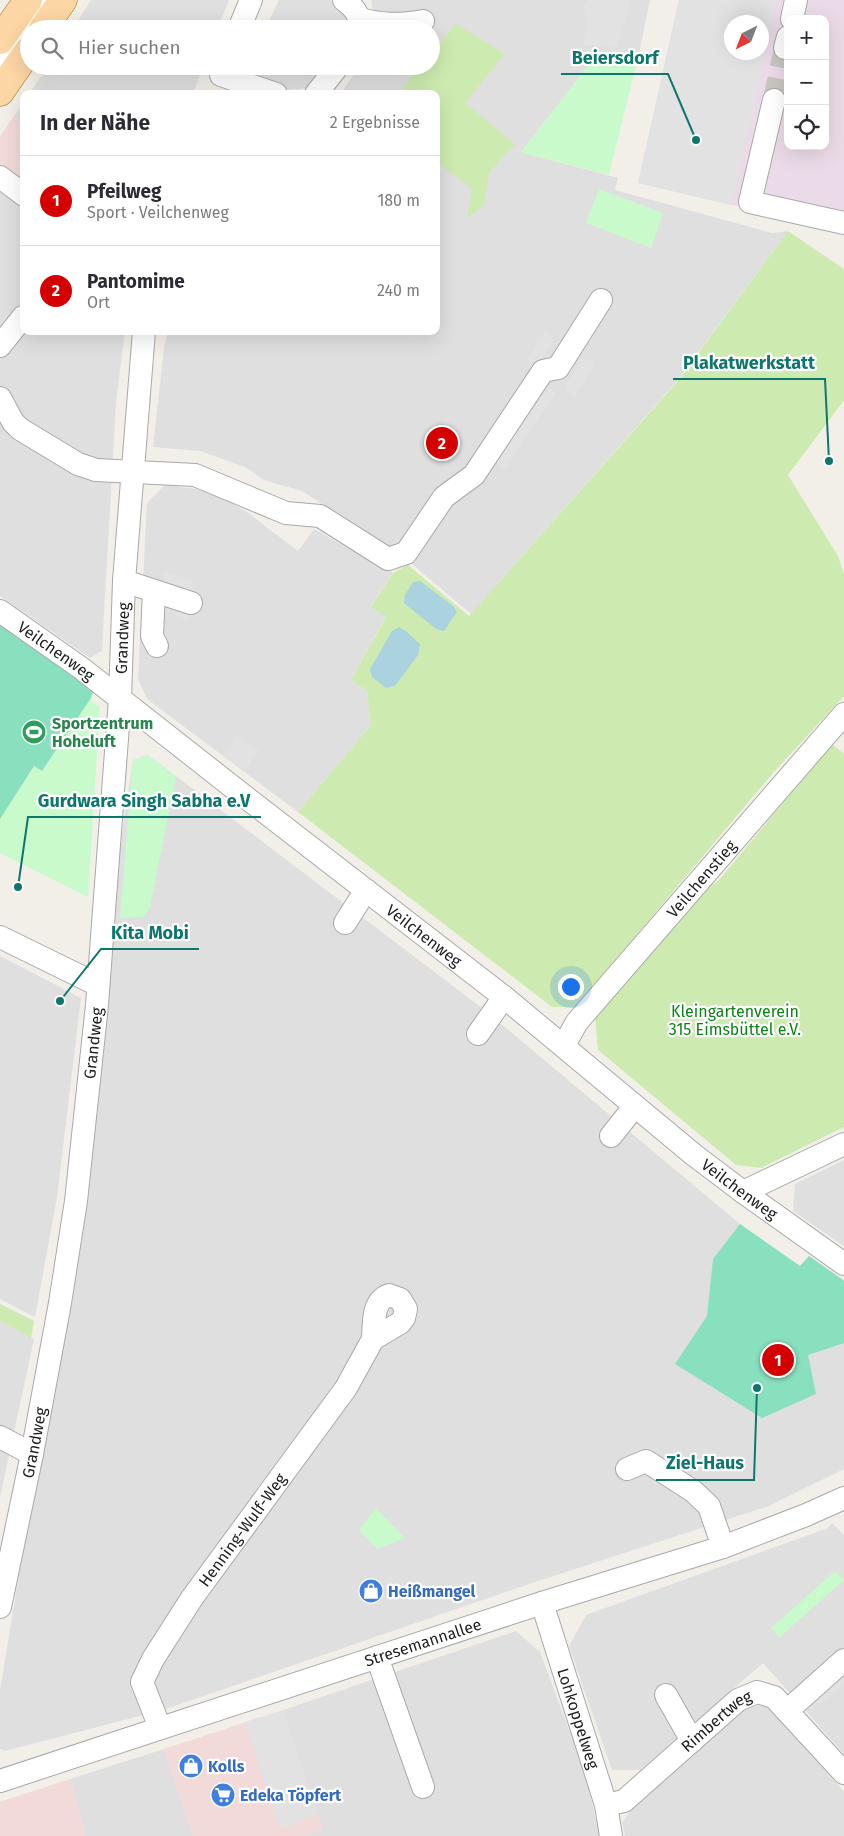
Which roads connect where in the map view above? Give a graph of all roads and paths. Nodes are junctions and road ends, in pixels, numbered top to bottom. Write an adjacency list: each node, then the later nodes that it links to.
1 (28, 0): 13 (main road)
2 (44, 0): 8 (street)
3 (63, 0): 9 (main road)
4 (251, 0): 10 (street)
5 (344, 0): 11 (street)
6 (796, 0): 7 (street)
7 (793, 15)
8 (30, 20)
9 (49, 20)
10 (243, 20)
11 (359, 20)
12 (20, 35): 15 (street)
13 (0, 40)
14 (20, 63): 20 (main road)
15 (0, 65)
16 (331, 75): 19 (street)
17 (220, 78): 18 (street)
18 (262, 90)
19 (319, 90)
20 (0, 92)
21 (774, 100): 24 (street)
22 (0, 177): 23 (street)
23 (20, 192)
24 (844, 223)
25 (601, 300): 30 (street)
26 (20, 321): 28 (street)
27 (144, 335): 30 (street, Grandweg)
28 (0, 346)
29 (0, 398): 30 (street)
30 (132, 472): 31 (street, Grandweg)
31 (124, 581): 32 (street); 36 (street, Grandweg)
32 (154, 591): 33 (street); 35 (street)
33 (191, 603)
34 (0, 611): 36 (street, Veilchenweg)
35 (157, 646)
36 (120, 699): 38 (street, Veilchenweg); 41 (street, Grandweg)
37 (844, 714): 44 (street, Veilchenstieg)
38 (366, 890): 39 (street); 42 (street, Veilchenweg)
39 (345, 923)
40 (0, 937): 41 (street)
41 (98, 985): 52 (street, Grandweg)
42 (504, 997): 43 (street); 44 (street, Veilchenweg)
43 (478, 1034)
44 (564, 1045): 45 (street, Veilchenweg)
45 (634, 1107): 46 (street); 48 (street, Veilchenweg)
46 (611, 1136)
47 (844, 1144): 48 (street)
48 (743, 1192): 49 (street, Veilchenweg)
49 (842, 1257)
50 (374, 1339): 62 (street, Henning-Wulf-Weg)
51 (0, 1437): 52 (street)
52 (32, 1454): 57 (street, Grandweg)
53 (627, 1468): 55 (street)
54 (844, 1498): 55 (street, Stresemannallee)
55 (723, 1547): 56 (street, Stresemannallee)
56 (542, 1603): 58 (street, Stresemannallee); 67 (street, Lohkoppelweg)
57 (0, 1607)
58 (377, 1657): 62 (street, Stresemannallee); 66 (street)
59 (844, 1660): 61 (street)
60 (666, 1695): 63 (street)
61 (787, 1711): 63 (street, Rimbertweg); 64 (street, Rimbertweg)
62 (160, 1728): 65 (street, Stresemannallee)
63 (692, 1741): 67 (street, Rimbertweg)
64 (844, 1774)
65 (0, 1781)
66 (423, 1787)
67 (606, 1805): 68 (street, Lohkoppelweg)
68 (611, 1836)

